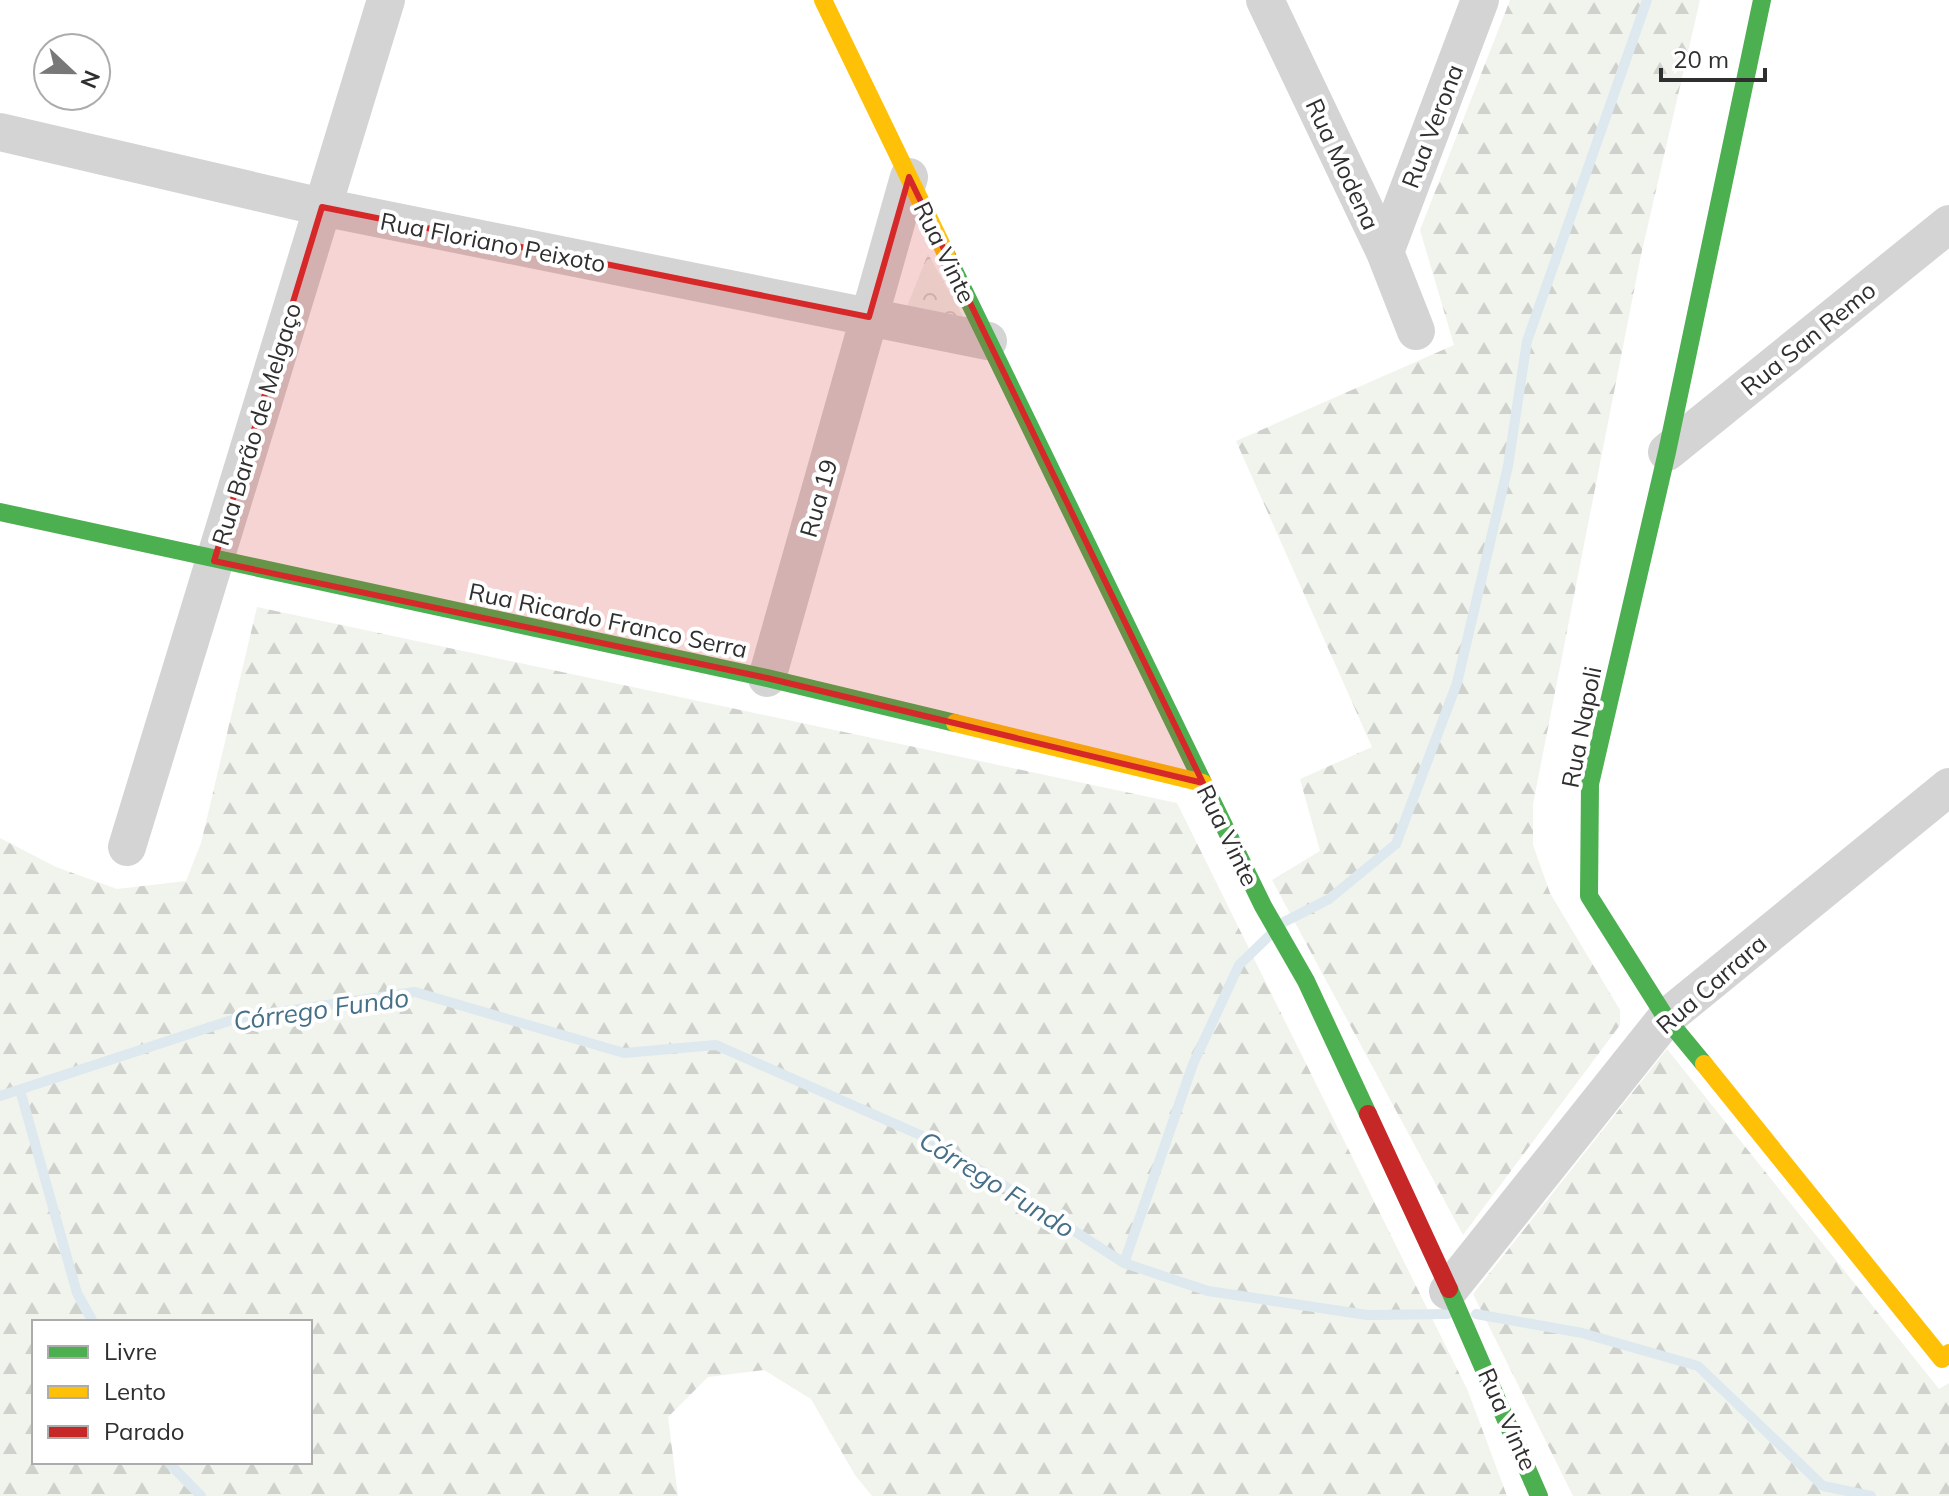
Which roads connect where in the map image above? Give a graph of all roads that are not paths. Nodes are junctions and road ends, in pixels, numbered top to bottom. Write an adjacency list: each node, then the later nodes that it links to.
1 (386, 0): 8 (street, Rua Barão de Melgaço)
2 (823, 0): 7 (street, Rua Vinte)
3 (1265, 0): 10 (street, Rua Modena)
4 (1480, 0): 10 (street, Rua Verona)
5 (1762, 0): 14 (street, Rua Napoli)
6 (0, 132): 8 (street, Rua Floriano Peixoto)
7 (909, 177): 11 (street, Rua Vinte); 13 (street, Rua Vinte)
8 (322, 207): 11 (street, Rua Floriano Peixoto); 16 (street, Rua Barão de Melgaço)
9 (1949, 224): 14 (street, Rua San Remo)
10 (1385, 252): 12 (street, Rua Modena)
11 (869, 317): 13 (street, Rua Floriano Peixoto); 17 (street, Rua 19)
12 (1416, 331)
13 (988, 341): 18 (street, Rua Vinte)
14 (1667, 452): 21 (street, Rua Napoli)
15 (0, 512): 16 (street, Rua Ricardo Franco Serra)
16 (214, 561): 17 (street, Rua Ricardo Franco Serra); 20 (street, Rua Barão de Melgaço)
17 (767, 678): 18 (street, Rua Ricardo Franco Serra)
18 (1203, 783): 22 (street, Rua Vinte)
19 (1949, 787): 21 (street, Rua Carrara)
20 (127, 847)
21 (1666, 1018): 22 (street, Rua Carrara); 23 (street, Rua Napoli)
22 (1451, 1297): 24 (street, Rua Vinte)
23 (1946, 1356)
24 (1539, 1496)

